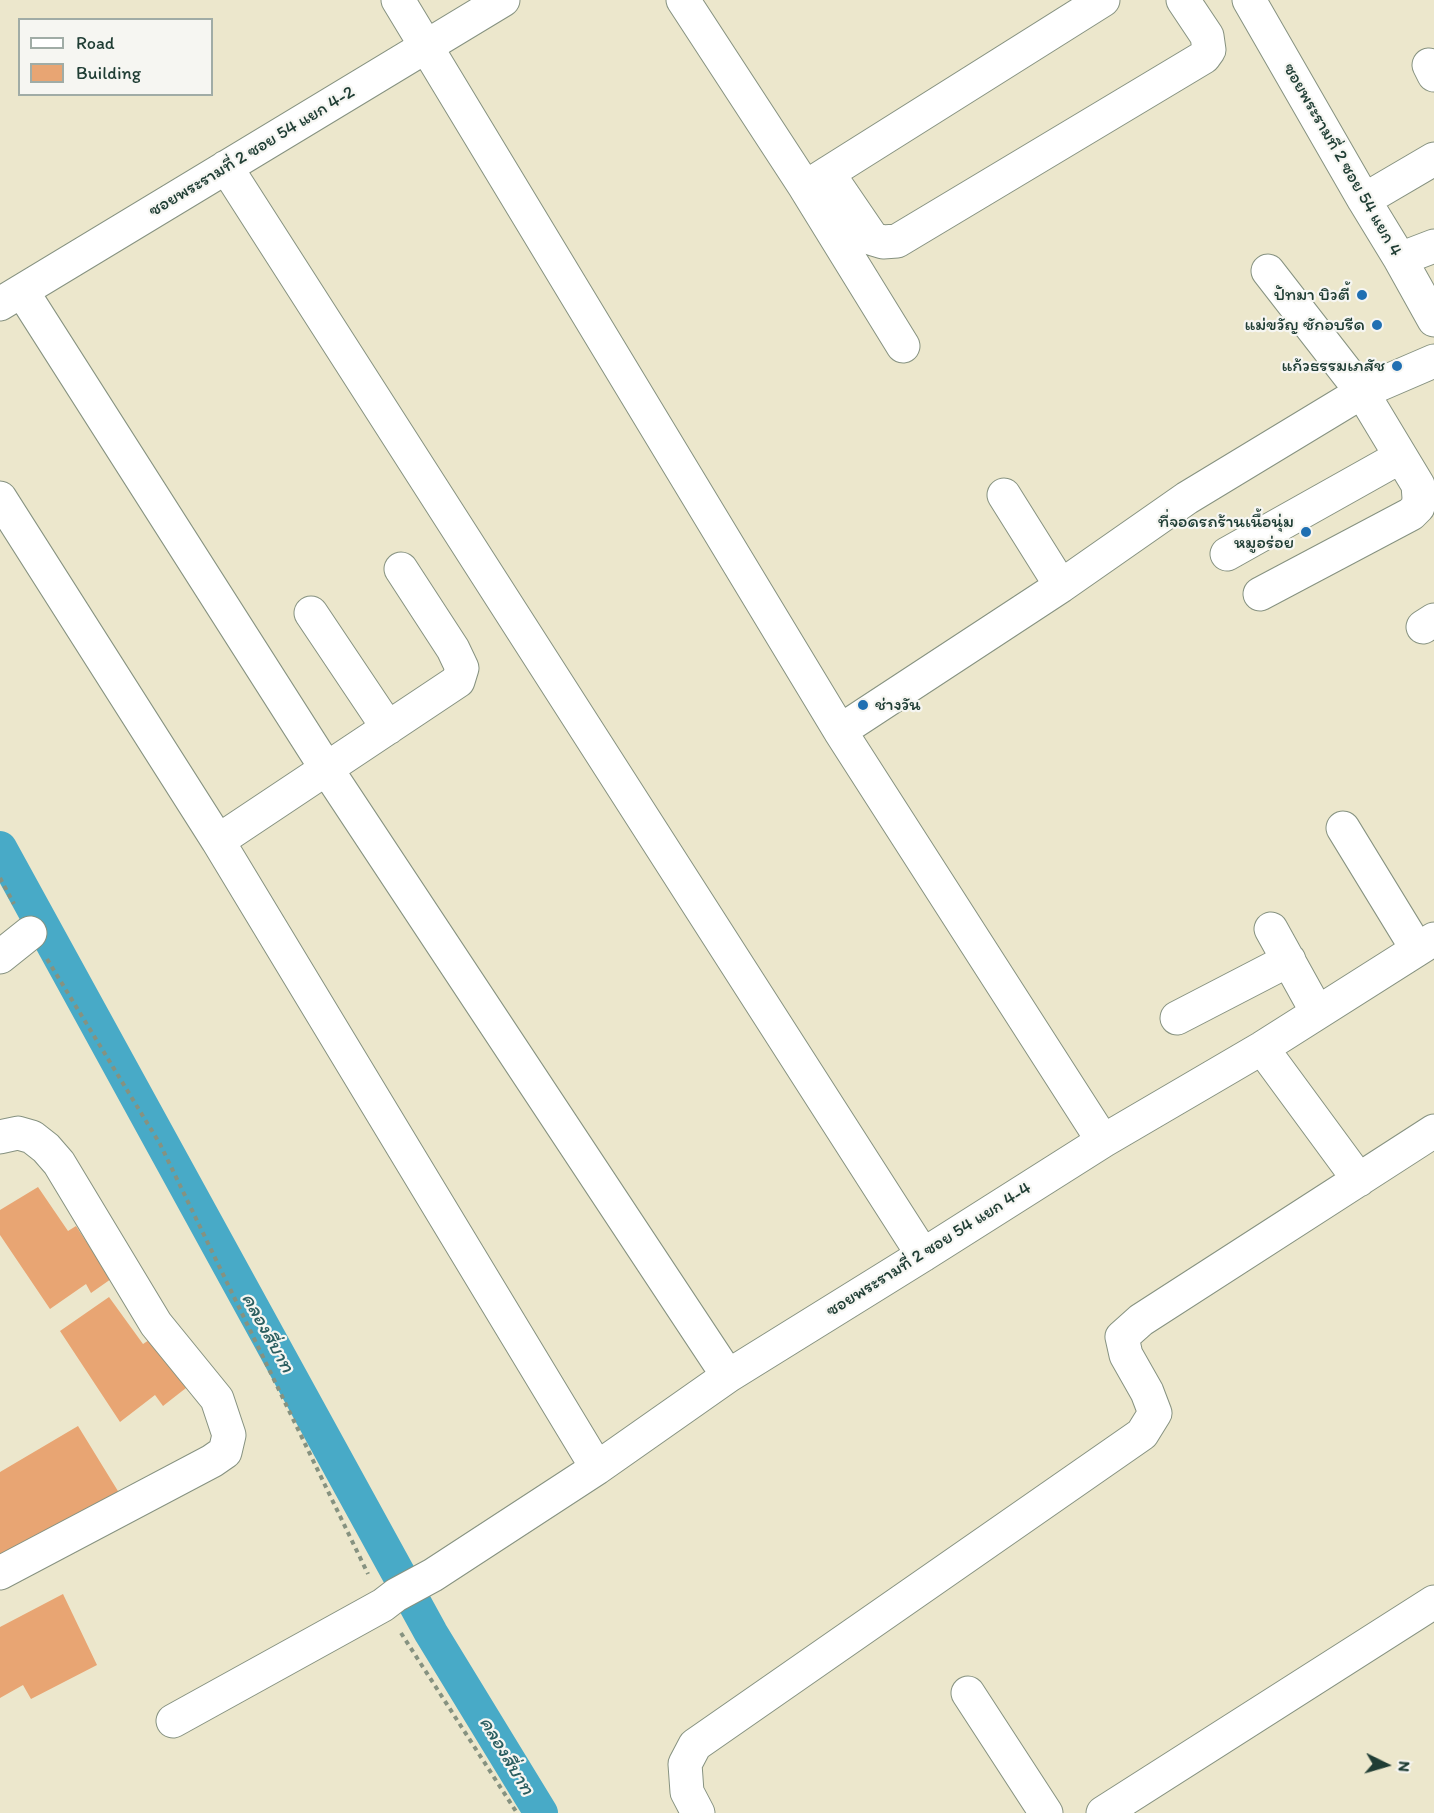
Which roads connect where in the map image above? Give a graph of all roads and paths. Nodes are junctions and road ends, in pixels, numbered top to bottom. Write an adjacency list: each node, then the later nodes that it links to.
1 (399, 0): 7 (street)
2 (503, 0): 7 (street, ซอยพระรามที่ 2 ซอย 54 แยก 4-2)
3 (683, 0): 10 (street)
4 (1103, 0): 10 (street)
5 (1183, 0): 10 (street)
6 (1249, 0): 11 (street, ซอยพระรามที่ 2 ซอย 54 แยก 4)
7 (428, 47): 9 (street, ซอยพระรามที่ 2 ซอย 54 แยก 4-2); 29 (street)
8 (1434, 159): 11 (street)
9 (226, 167): 15 (street, ซอยพระรามที่ 2 ซอย 54 แยก 4-2); 46 (street)
10 (816, 180): 17 (street)
11 (1364, 200): 13 (street, ซอยพระรามที่ 2 ซอย 54 แยก 4)
12 (1434, 246): 13 (street)
13 (1400, 259): 16 (street, ซอยพระรามที่ 2 ซอย 54 แยก 4)
14 (1268, 271): 19 (street)
15 (11, 298): 30 (street)
16 (1434, 320)
17 (903, 346)
18 (1434, 361): 19 (street)
19 (1362, 392): 20 (street); 25 (street)
20 (1400, 458): 23 (street); 26 (street)
21 (1004, 495): 25 (street)
22 (0, 498): 32 (street)
23 (1227, 554)
24 (401, 569): 28 (street)
25 (1061, 586): 29 (street)
26 (1260, 594)
27 (311, 613): 28 (street)
28 (388, 728): 30 (street)
29 (840, 731): 44 (street)
30 (326, 768): 32 (street); 47 (street)
31 (1343, 828): 36 (street)
32 (218, 841): 48 (street)
33 (0, 878): 35 (path)
34 (1271, 929): 38 (street)
35 (30, 933): 37 (street); 50 (path)
36 (1425, 944): 39 (street, ซอยพระรามที่ 2 ซอย 54 แยก 4-4)
37 (0, 957)
38 (1289, 960): 39 (street); 40 (street)
39 (1317, 1012): 41 (street, ซอยพระรามที่ 2 ซอย 54 แยก 4-4)
40 (1177, 1018)
41 (1262, 1048): 44 (street, ซอยพระรามที่ 2 ซอย 54 แยก 4-4); 45 (street)
42 (1434, 1131): 45 (street)
43 (0, 1137): 49 (street)
44 (1102, 1141): 46 (street, ซอยพระรามที่ 2 ซอย 54 แยก 4-4)
45 (1359, 1180): 55 (street)
46 (923, 1255): 47 (street, ซอยพระรามที่ 2 ซอย 54 แยก 4-4)
47 (728, 1376): 48 (street, ซอยพระรามที่ 2 ซอย 54 แยก 4-4)
48 (597, 1468): 50 (street, ซอยพระรามที่ 2 ซอย 54 แยก 4-4)
49 (0, 1573)
50 (389, 1600): 53 (street, ซอยพระรามที่ 2 ซอย 54 แยก 4-4); 54 (path)
51 (1434, 1602): 57 (street)
52 (968, 1693): 56 (street)
53 (173, 1721)
54 (517, 1813)
55 (698, 1813)
56 (1046, 1813)
57 (1103, 1813)

